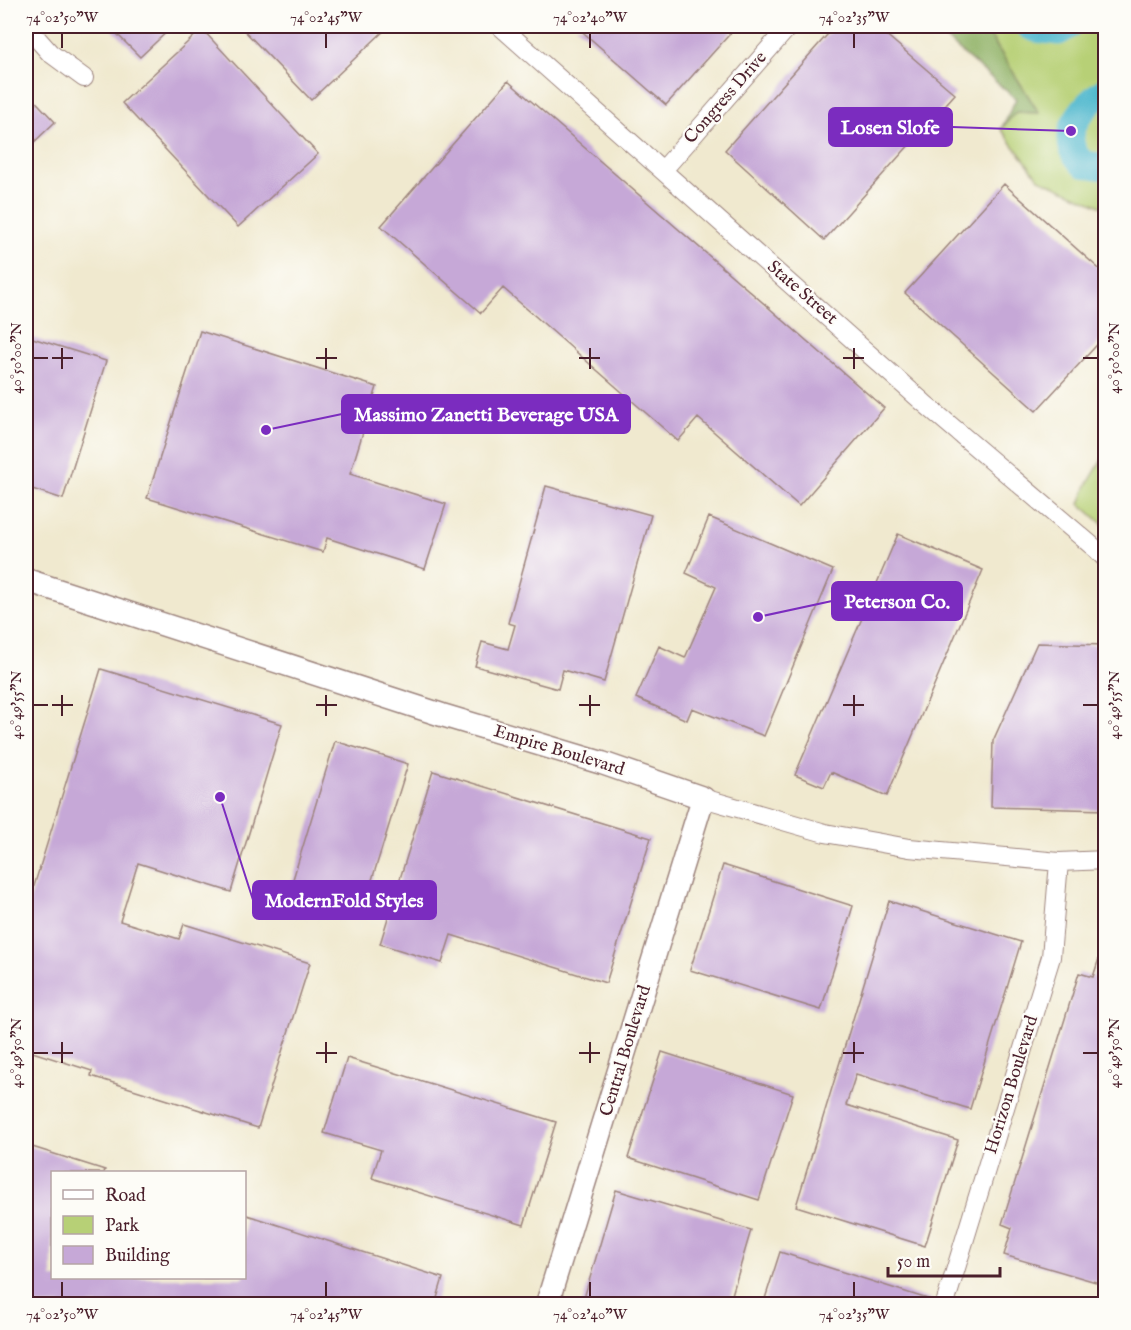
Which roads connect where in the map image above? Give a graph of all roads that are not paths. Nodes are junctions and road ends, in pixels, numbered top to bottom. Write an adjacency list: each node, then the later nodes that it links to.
1 (26, 26): 4 (street)
2 (500, 26): 5 (street, State Street)
3 (789, 26): 5 (street, Congress Drive)
4 (84, 78)
5 (663, 170): 6 (street, State Street)
6 (1106, 559)
7 (26, 580): 8 (street, Empire Boulevard)
8 (703, 798): 10 (street, Empire Boulevard); 11 (street, Central Boulevard)
9 (1106, 861): 10 (street, Empire Boulevard)
10 (1059, 862): 12 (street, Horizon Boulevard)
11 (547, 1305)
12 (945, 1305)

